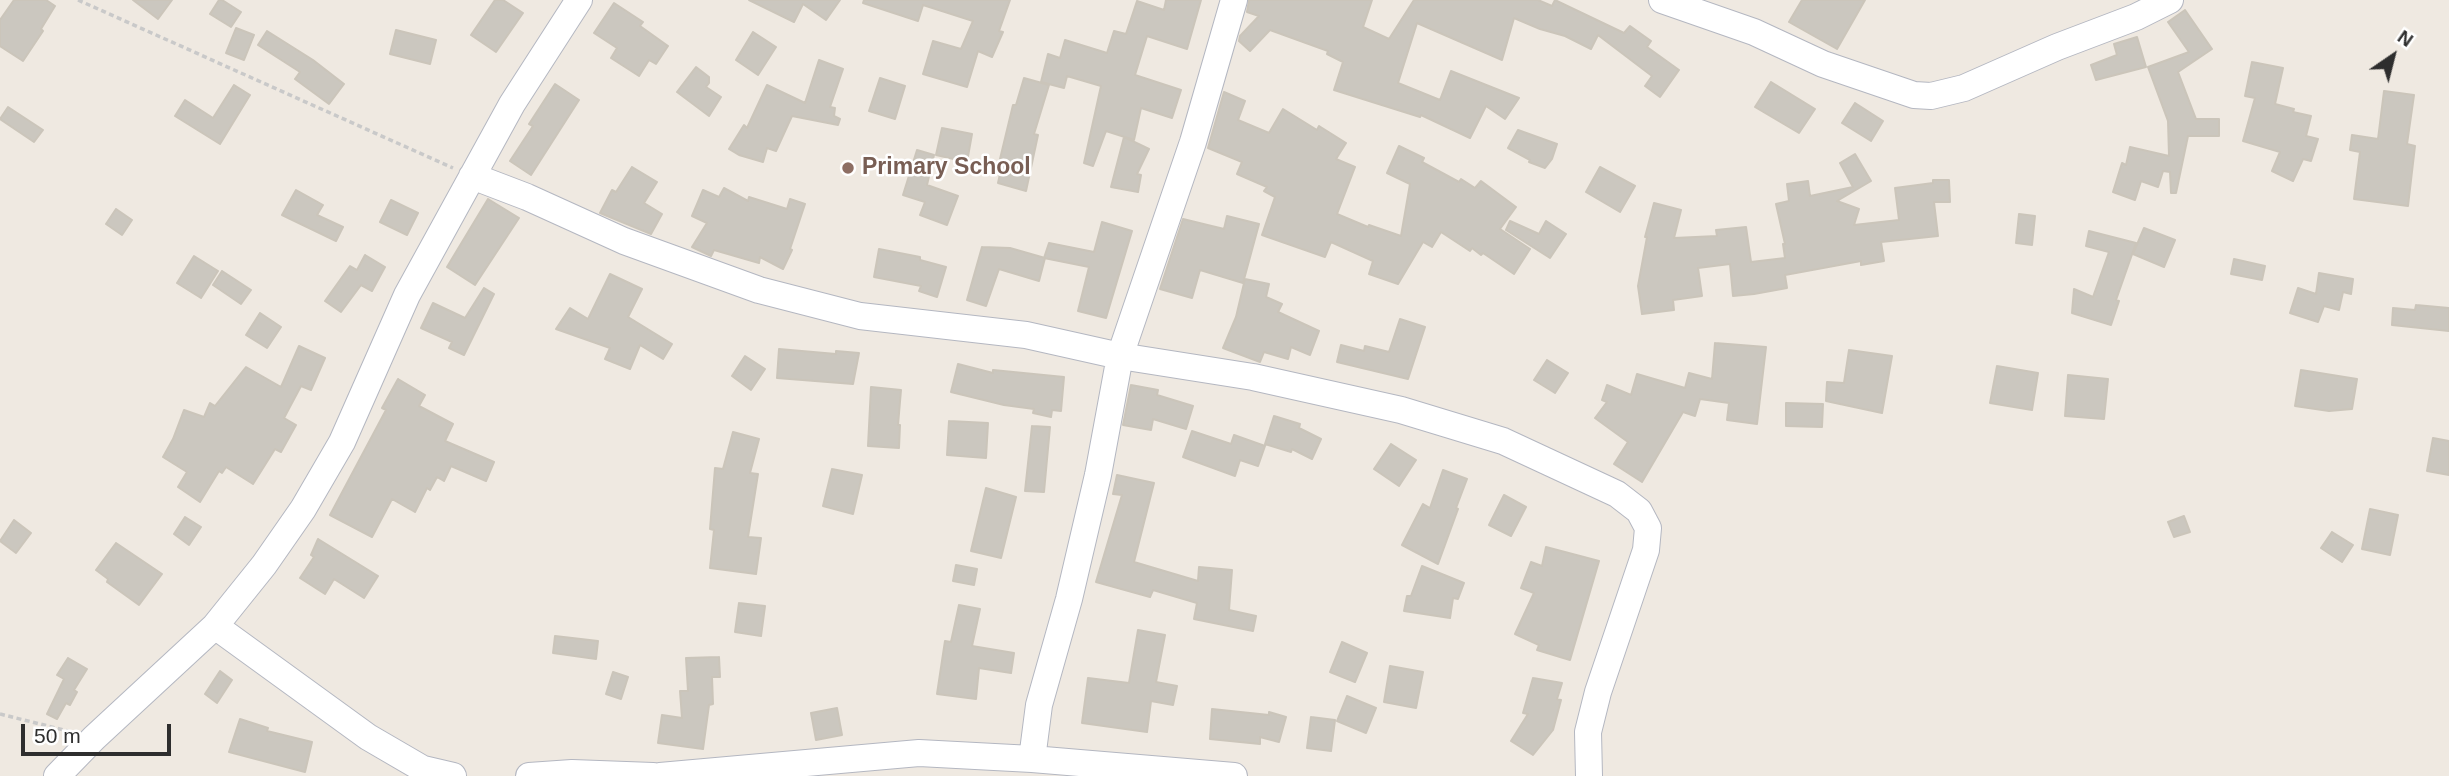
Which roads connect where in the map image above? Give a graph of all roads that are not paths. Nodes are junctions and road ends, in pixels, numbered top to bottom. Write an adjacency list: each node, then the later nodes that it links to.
1 (579, 0): 5 (street)
2 (1234, 0): 6 (street)
3 (1662, 0): 4 (street)
4 (2170, 0)
5 (472, 176): 6 (street); 7 (street)
6 (1120, 356): 8 (street); 15 (street)
7 (215, 626): 9 (street); 10 (street)
8 (1032, 759): 13 (street); 14 (street)
9 (57, 776)
10 (453, 776)
11 (528, 776): 12 (street)
12 (653, 776)
13 (660, 776)
14 (1234, 776)
15 (1589, 776)

